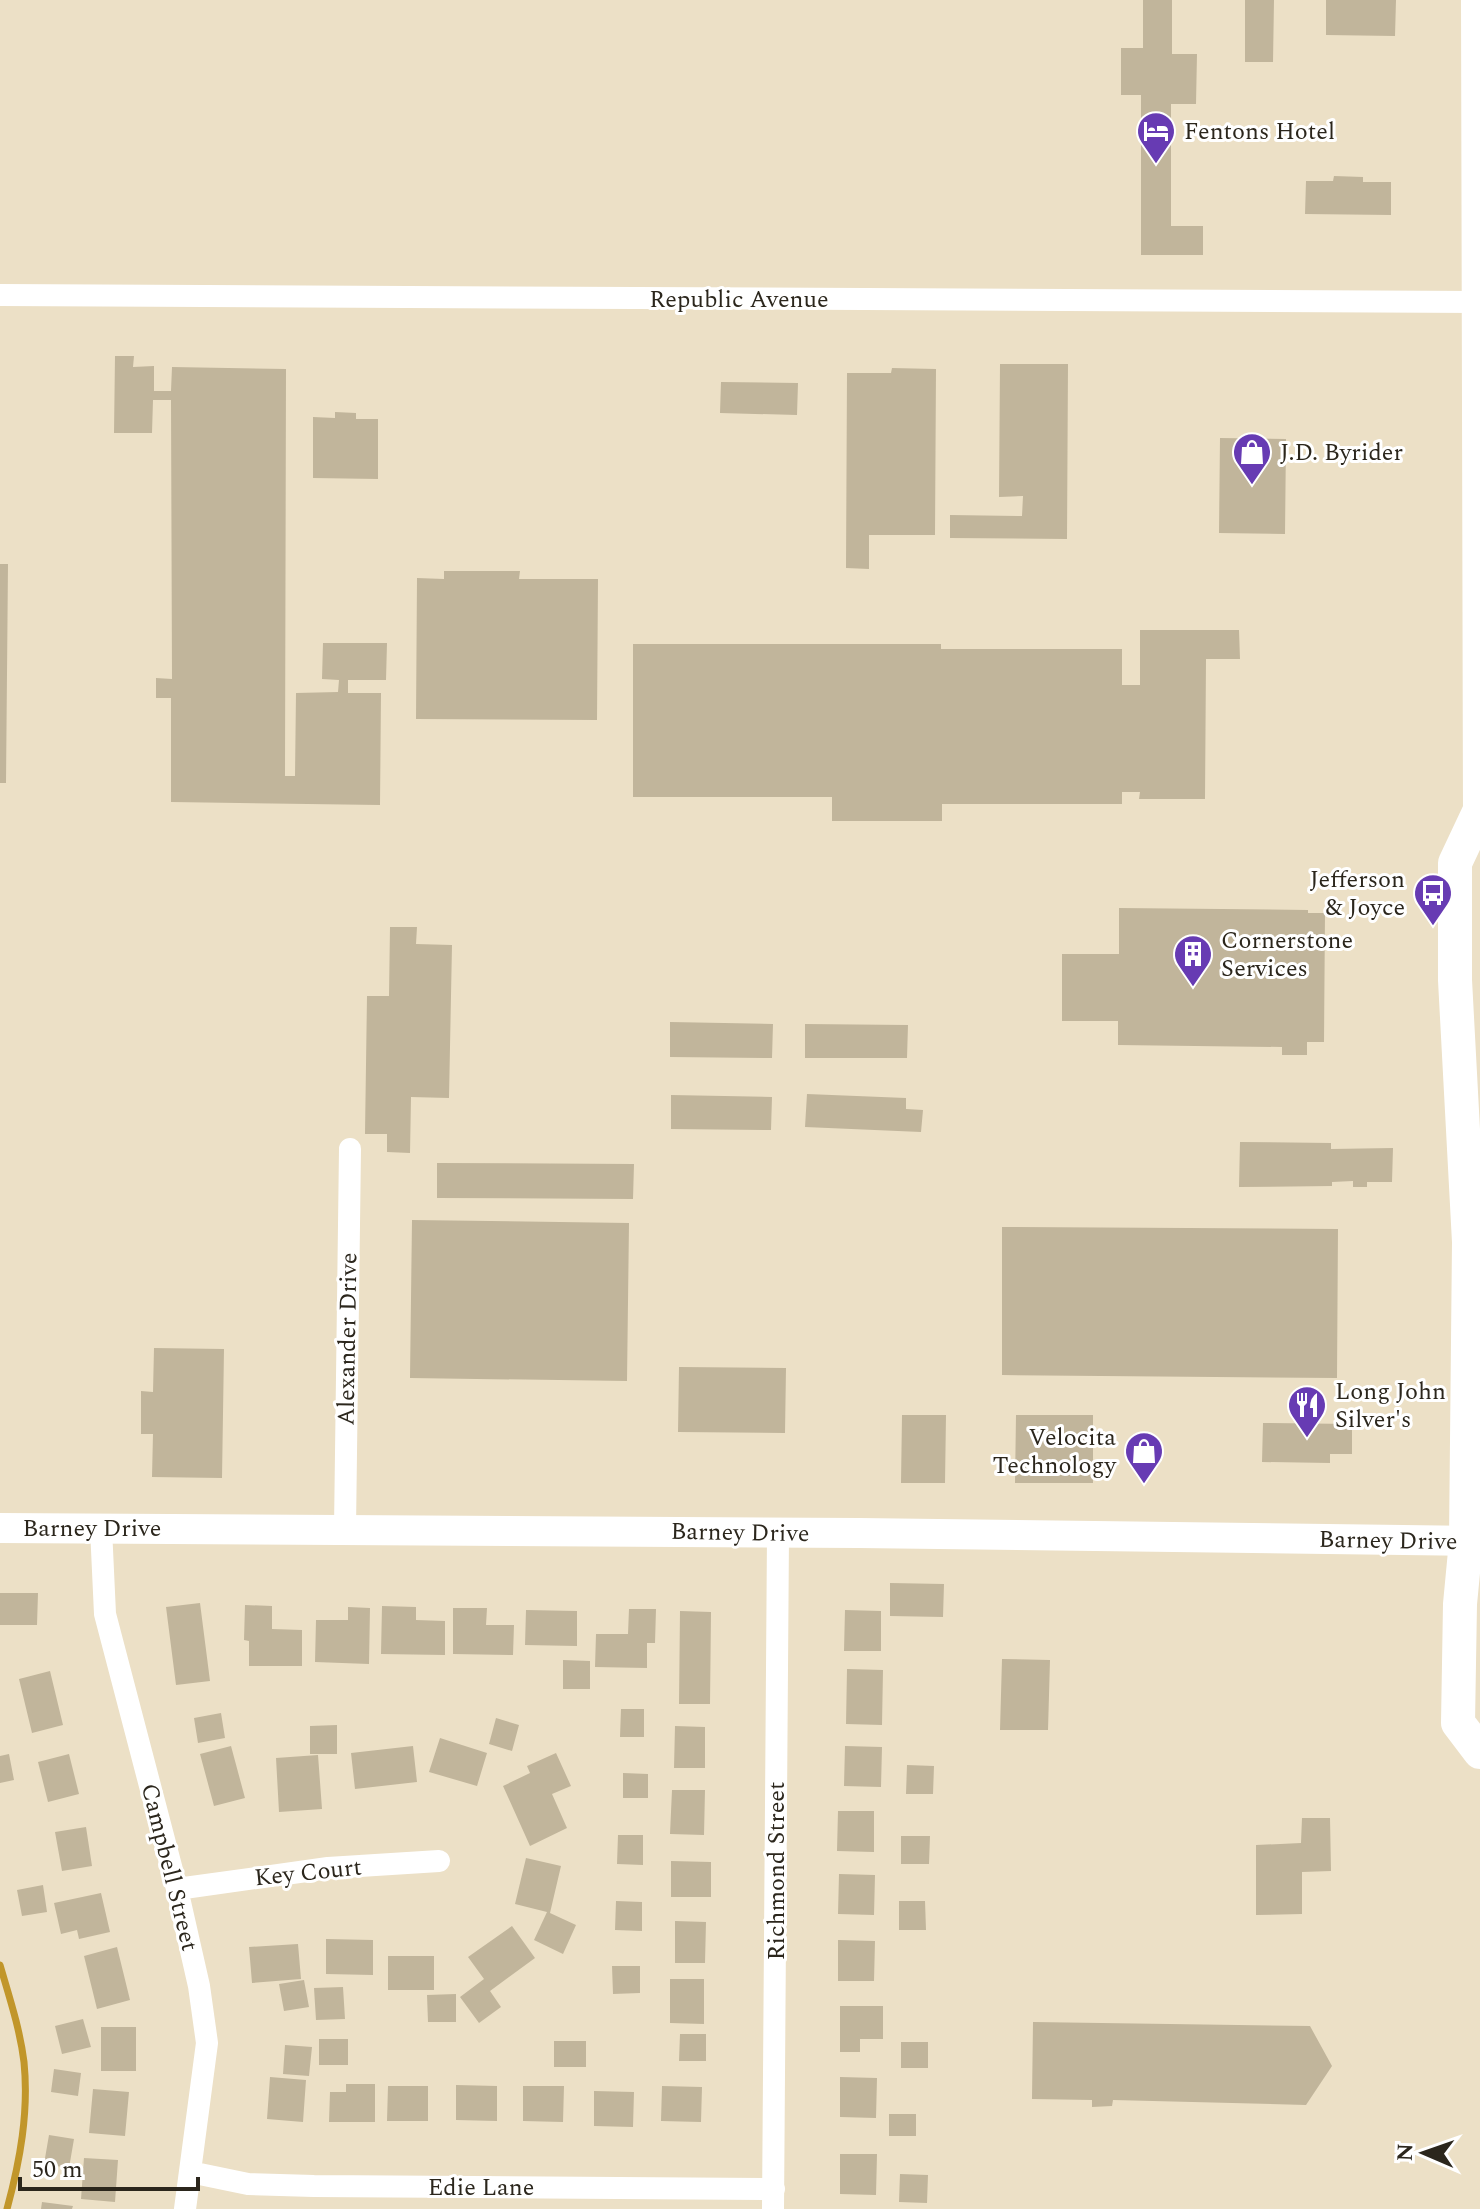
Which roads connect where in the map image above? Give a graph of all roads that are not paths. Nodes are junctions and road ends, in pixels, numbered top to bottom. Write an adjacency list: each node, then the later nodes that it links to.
1 (1478, 0): 3 (main road)
2 (0, 295): 3 (street, Republic Avenue)
3 (1479, 302): 4 (main road)
4 (1480, 813): 10 (main road)
5 (350, 1149): 8 (street, Alexander Drive)
6 (0, 1528): 7 (street, Barney Drive)
7 (101, 1528): 8 (street, Barney Drive); 13 (street, Campbell Street)
8 (345, 1529): 9 (street, Barney Drive)
9 (778, 1534): 10 (street, Barney Drive); 15 (street, Richmond Street)
10 (1473, 1541): 11 (main road)
11 (1480, 1752)
12 (439, 1861): 13 (street, Key Court)
13 (177, 1889): 14 (street, Campbell Street)
14 (190, 2172): 15 (street, Edie Lane); 16 (street, Campbell Street)
15 (774, 2199)
16 (185, 2209)

